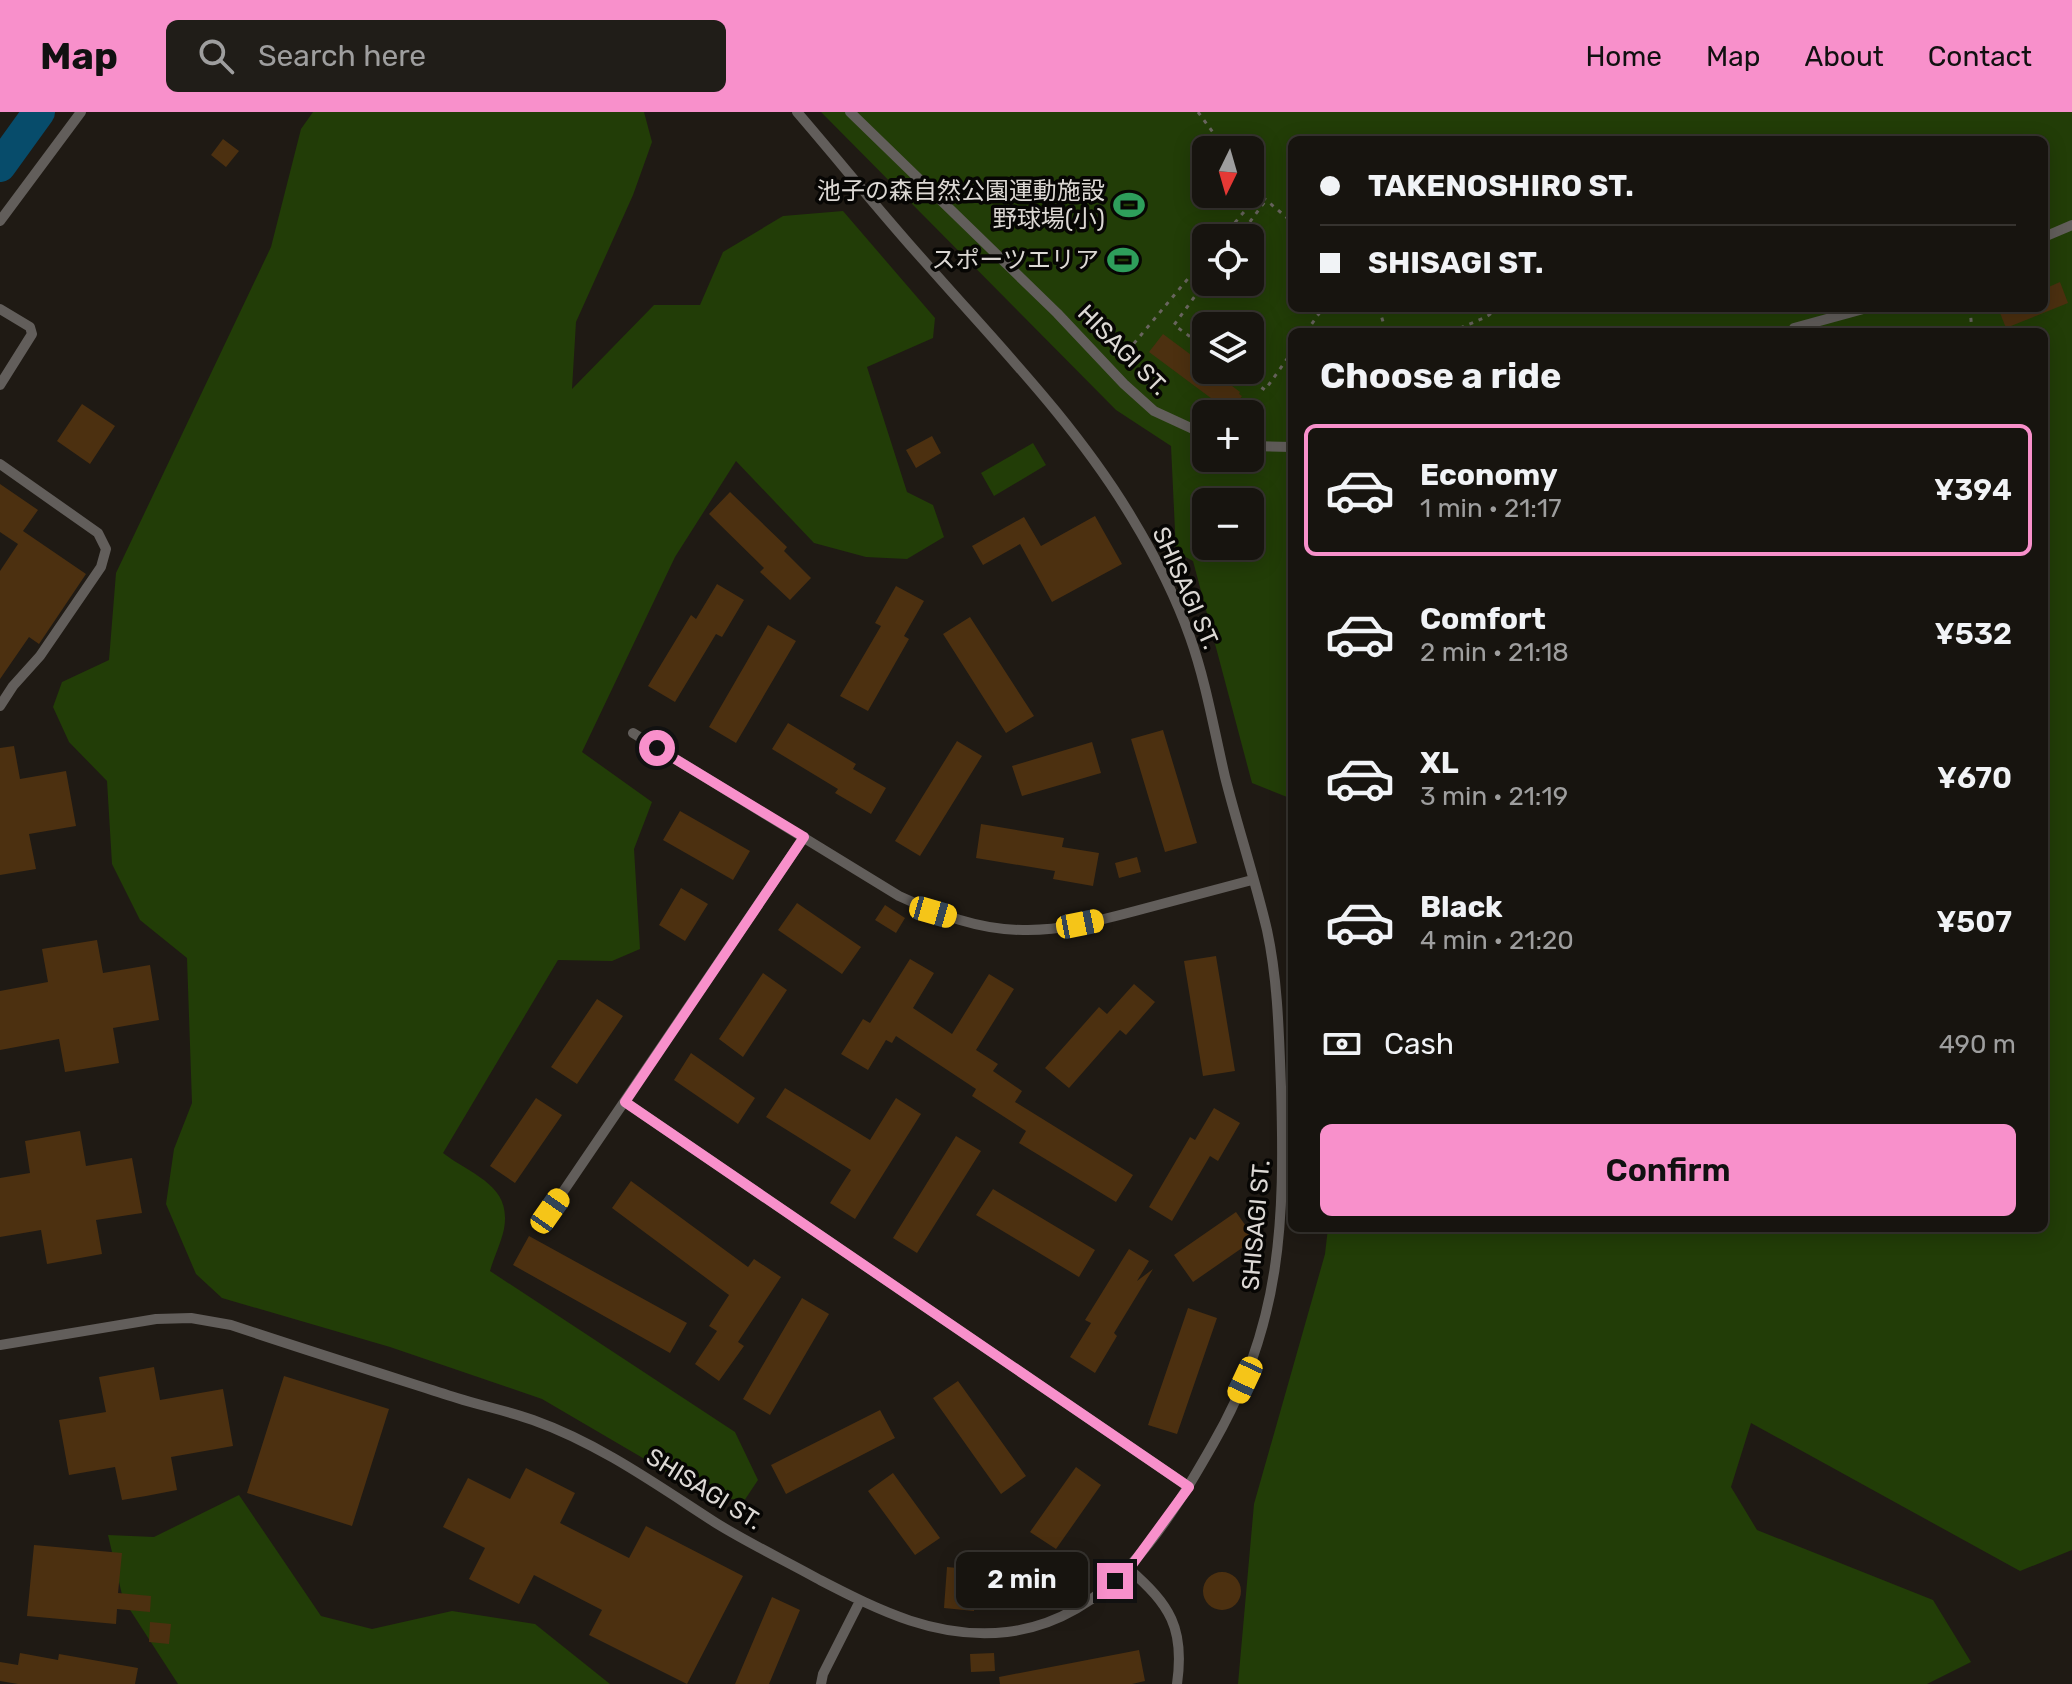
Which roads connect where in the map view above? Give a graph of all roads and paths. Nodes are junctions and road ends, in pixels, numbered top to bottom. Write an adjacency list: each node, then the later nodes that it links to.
1 (81, 112): 9 (lane)
2 (797, 112): 33 (lane, SHISAGI ST.)
3 (850, 112): 23 (lane, HISAGI ST.)
4 (1198, 112): 5 (path)
5 (1216, 136)
6 (1266, 200): 8 (path); 11 (path)
7 (1247, 208): 10 (path)
8 (1288, 219)
9 (0, 221)
10 (1234, 224)
11 (1248, 224)
12 (2072, 225): 13 (lane)
13 (2048, 235)
14 (1192, 274): 23 (path)
15 (1195, 296): 21 (path)
16 (0, 309): 25 (lane)
17 (1493, 312): 19 (path)
18 (1852, 312): 20 (lane)
19 (1460, 328)
20 (1794, 328)
21 (1192, 338)
22 (1288, 358): 24 (path)
23 (1112, 370): 26 (lane, HISAGI ST.)
24 (1257, 384)
25 (0, 385)
26 (1192, 429)
27 (1264, 446): 28 (lane)
28 (1288, 447)
29 (0, 464): 30 (lane)
30 (0, 706)
31 (633, 733): 32 (lane)
32 (804, 837): 33 (lane); 34 (lane)
33 (1252, 880): 37 (lane, SHISAGI ST.)
34 (625, 1102): 35 (lane); 37 (lane)
35 (550, 1211)
36 (0, 1345): 39 (lane, SHISAGI ST.)
37 (1189, 1487): 38 (lane, SHISAGI ST.)
38 (1129, 1569): 39 (lane, SHISAGI ST.); 41 (lane)
39 (860, 1601): 40 (lane)
40 (821, 1684)
41 (1177, 1684)

